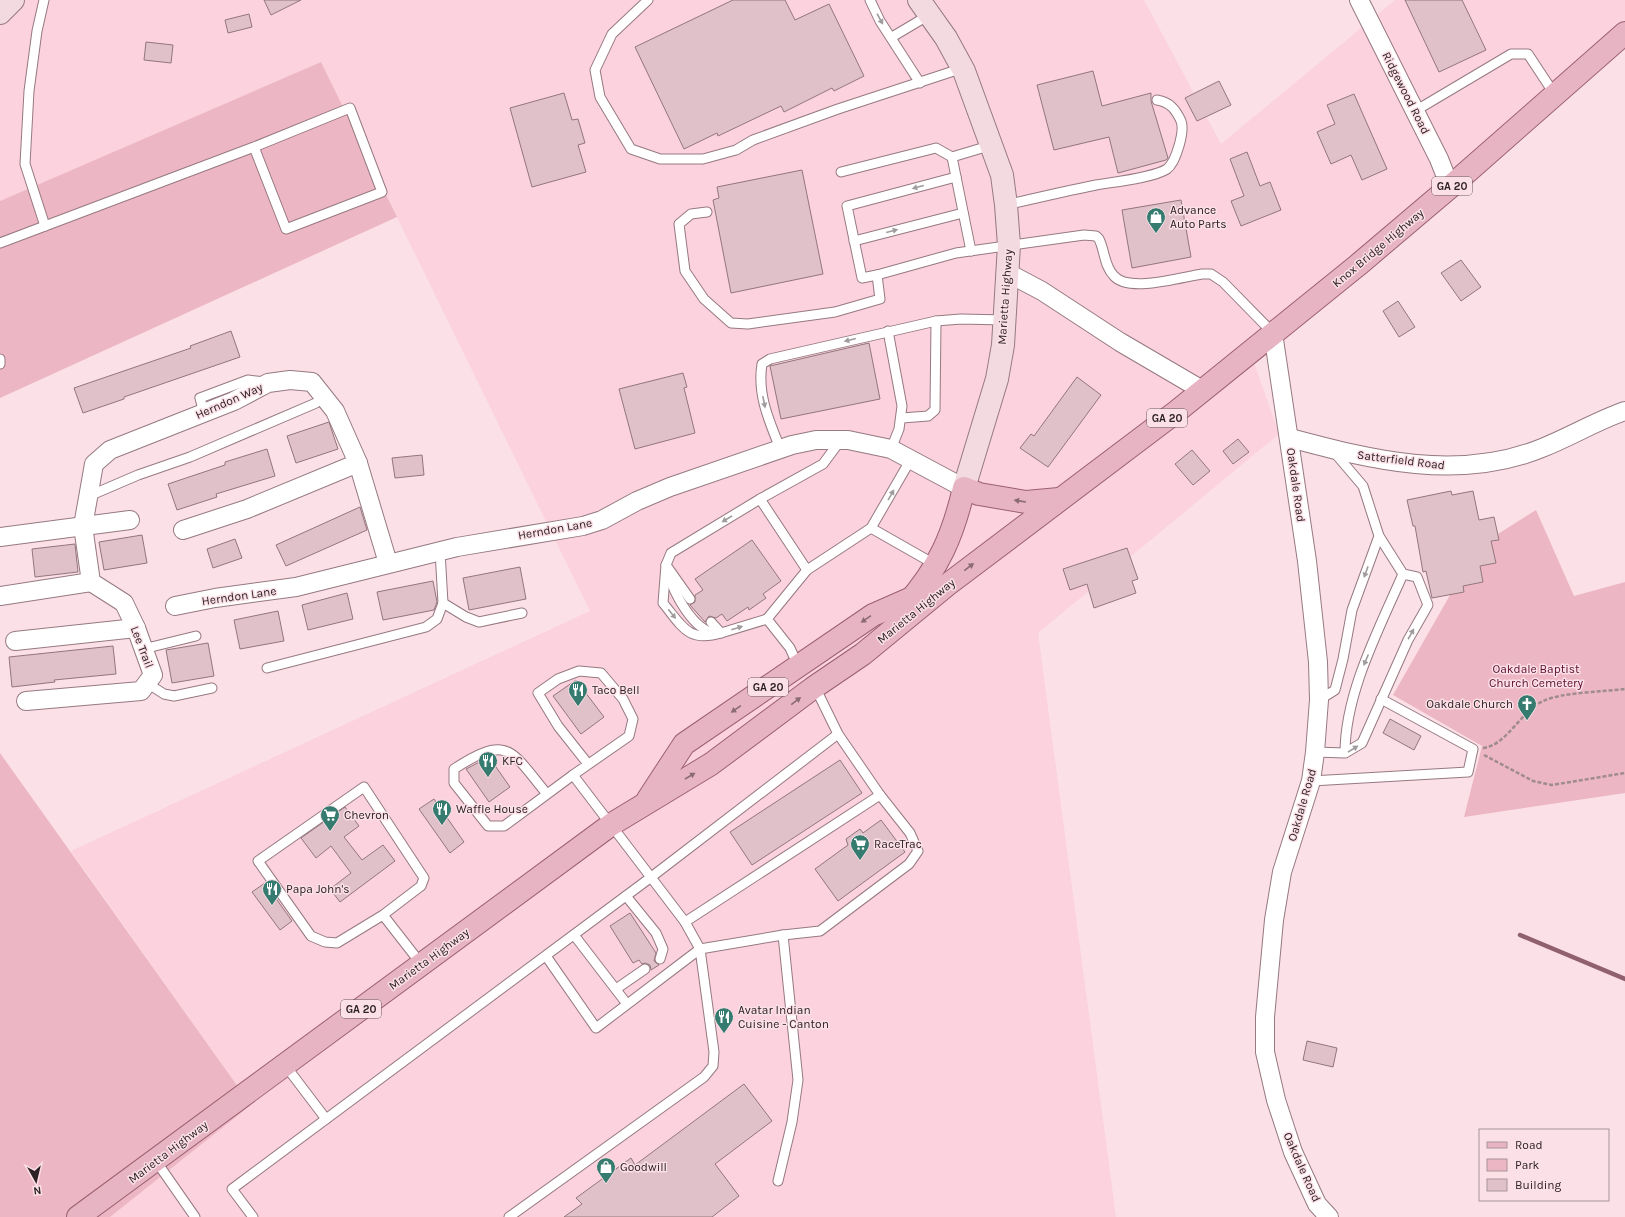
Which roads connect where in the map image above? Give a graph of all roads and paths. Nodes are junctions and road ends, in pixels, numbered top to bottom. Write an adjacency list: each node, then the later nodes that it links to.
1 (13, 0): 7 (main road)
2 (44, 0): 24 (lane)
3 (648, 0): 11 (lane)
4 (870, 0): 9 (lane, one-way to 9)
5 (1359, 0): 14 (street, Ridgewood Road)
6 (924, 8): 9 (lane); 10 (main road, Marietta Highway)
7 (0, 13)
8 (1625, 33): 12 (main road, Knox Bridge Highway / GA 20)
9 (892, 37): 11 (lane)
10 (963, 68): 11 (lane); 15 (main road, Marietta Highway)
11 (920, 83)
12 (1555, 95): 14 (lane); 20 (main road, Knox Bridge Highway / GA 20)
13 (1157, 100): 21 (lane)
14 (1415, 111): 20 (street, Ridgewood Road)
15 (992, 145): 17 (lane); 21 (main road, Marietta Highway)
16 (254, 147): 16 (lane); 24 (lane)
17 (952, 157): 18 (lane); 19 (lane)
18 (841, 172)
19 (956, 177): 23 (lane); 25 (lane, one-way to 25)
20 (1450, 187): 34 (main road, Knox Bridge Highway / GA 20)
21 (1006, 205): 27 (main road, Marietta Highway)
22 (707, 212): 30 (lane)
23 (963, 213): 25 (lane, one-way to 23); 28 (lane)
24 (45, 226): 26 (lane)
25 (854, 241): 30 (lane)
26 (0, 242)
27 (1009, 245): 28 (lane); 29 (main road, Marietta Highway); 34 (lane)
28 (971, 251): 30 (lane)
29 (1008, 273): 31 (main road, Marietta Highway); 37 (street)
30 (877, 275)
31 (1005, 320): 32 (lane); 48 (main road, Marietta Highway)
32 (936, 321): 33 (lane); 40 (lane)
33 (888, 330): 40 (lane); 43 (lane, one-way to 43)
34 (1273, 333): 37 (main road, Marietta Highway / GA 20); 41 (street, Oakdale Road)
35 (0, 359): 36 (lane)
36 (0, 364)
37 (1202, 390): 51 (main road, Marietta Highway / GA 20)
38 (324, 397): 47 (street, Herndon Way); 49 (lane); 49 (street, Herndon Way)
39 (1625, 411): 45 (street, Satterfield Road)
40 (902, 418): 44 (lane)
41 (1290, 438): 45 (street, Satterfield Road); 87 (street, Oakdale Road)
42 (840, 441): 43 (street, Herndon Lane); 44 (street, Herndon Lane); 50 (lane)
43 (780, 448): 58 (street, Herndon Lane)
44 (891, 449): 46 (street, Herndon Lane)
45 (1332, 449): 56 (lane)
46 (912, 459): 48 (street, Herndon Lane); 54 (lane, one-way to 46)
47 (358, 463): 55 (street); 59 (street, Herndon Way)
48 (964, 488): 51 (main road, one-way to 48); 61 (main road, Marietta Highway / GA 20)
49 (89, 496): 53 (street, Herndon Way)
50 (760, 499): 60 (lane, one-way to 60); 62 (lane)
51 (1059, 499): 78 (main road, Marietta Highway / GA 20, one-way to 51)
52 (130, 520): 53 (street)
53 (83, 526): 57 (street); 64 (street)
54 (871, 528): 61 (lane); 62 (lane)
55 (183, 530)
56 (1379, 536): 63 (lane); 87 (lane, one-way to 87)
57 (0, 537)
58 (440, 551): 59 (street, Herndon Lane); 68 (lane)
59 (388, 563): 69 (street, Herndon Lane)
60 (666, 565): 67 (lane); 74 (lane); 74 (lane, one-way to 74)
61 (936, 565): 66 (main road, Marietta Highway / GA 20)
62 (808, 570): 71 (lane)
63 (1403, 574): 85 (lane, one-way to 63); 91 (lane, one-way to 91)
64 (91, 582): 65 (street); 73 (street, Lee Trail)
65 (0, 596)
66 (914, 596): 78 (main road, Marietta Highway); 79 (main road, Marietta Highway / GA 20, one-way to 79)
67 (690, 599)
68 (443, 603): 70 (lane); 80 (lane)
69 (175, 606)
70 (522, 613)
71 (767, 619): 74 (lane, one-way to 71); 79 (lane)
72 (711, 622): 74 (lane)
73 (136, 628): 76 (street); 77 (street, Lee Trail)
74 (721, 633)
75 (196, 636): 77 (lane)
76 (15, 641)
77 (143, 649): 81 (street, Lee Trail)
78 (863, 654): 82 (main road, Marietta Highway / GA 20)
79 (798, 666): 98 (main road, Marietta Highway / GA 20, one-way to 98)
80 (267, 668)
81 (147, 683): 83 (lane); 86 (street, Lee Trail)
82 (815, 687): 88 (lane); 98 (main road, Marietta Highway / GA 20, one-way to 82)
83 (212, 688)
84 (1625, 689): 89 (path)
85 (1381, 699): 89 (lane); 91 (lane, one-way to 85)
86 (26, 700)
87 (1319, 700): 90 (street, Oakdale Road)
88 (838, 734): 97 (lane); 100 (lane)
89 (1473, 749): 93 (path); 95 (lane)
90 (1315, 752): 91 (lane); 95 (street, Oakdale Road)
91 (1345, 753)
92 (588, 764): 92 (lane); 94 (lane)
93 (1625, 773)
94 (573, 774): 96 (lane); 99 (lane)
95 (1311, 781): 121 (street, Oakdale Road)
96 (547, 794): 96 (lane)
97 (880, 795): 103 (lane); 104 (lane)
98 (645, 804): 99 (main road, Marietta Highway / GA 20)
99 (612, 824): 100 (lane); 109 (main road, Marietta Highway / GA 20)
100 (650, 878): 101 (lane); 103 (lane)
101 (626, 896): 105 (lane); 108 (lane)
102 (383, 915): 102 (lane); 109 (lane)
103 (685, 922): 106 (lane)
104 (783, 934): 106 (lane); 116 (lane)
105 (574, 935): 107 (lane); 111 (lane)
106 (700, 949): 112 (lane); 120 (lane)
107 (546, 956): 112 (lane); 114 (lane)
108 (660, 959)
109 (422, 965): 113 (main road, Marietta Highway / GA 20)
110 (645, 969): 111 (lane)
111 (616, 989): 112 (lane)
112 (628, 1004)
113 (285, 1065): 114 (lane); 115 (main road, Marietta Highway / GA 20)
114 (326, 1119): 119 (lane)
115 (156, 1161): 117 (lane); 118 (main road, Marietta Highway / GA 20)
116 (778, 1181)
117 (190, 1215)
118 (78, 1217)
119 (253, 1217)
120 (509, 1217)
121 (1329, 1217)

